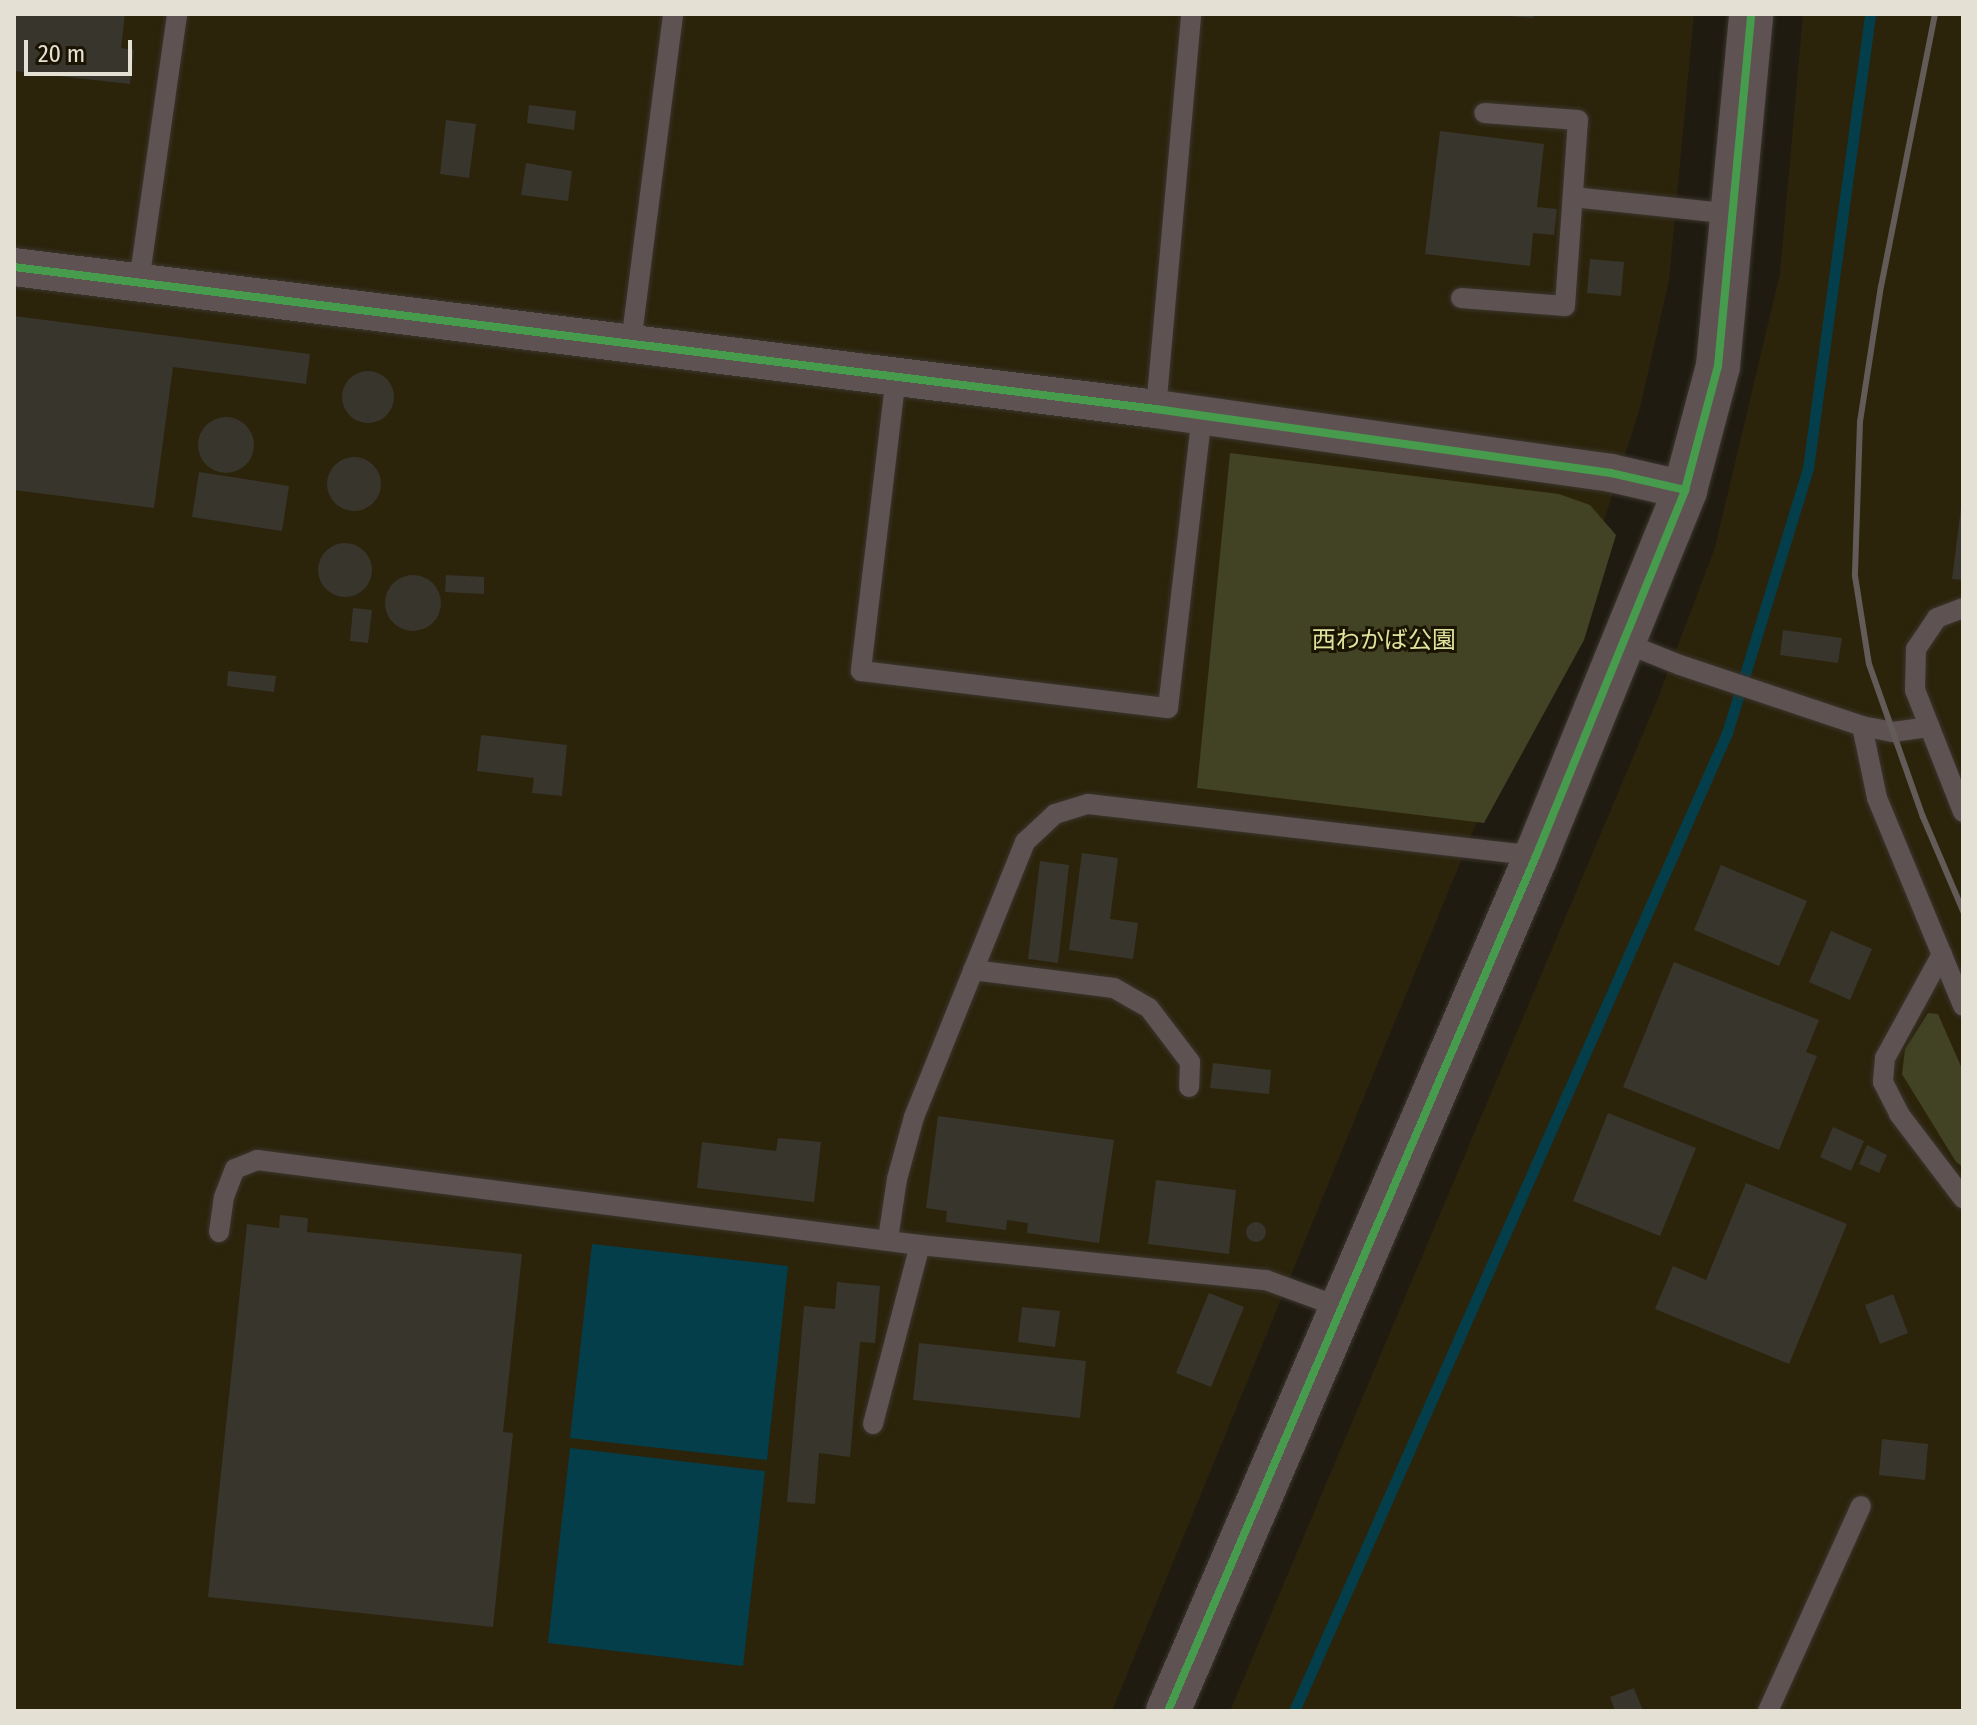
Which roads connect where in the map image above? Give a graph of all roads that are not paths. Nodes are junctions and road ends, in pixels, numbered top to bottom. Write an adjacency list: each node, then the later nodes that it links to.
1 (177, 14): 9 (lane)
2 (673, 14): 11 (lane)
3 (1191, 14): 13 (lane)
4 (1751, 14): 7 (street)
5 (1484, 113): 6 (lane)
6 (1573, 197): 7 (lane); 10 (lane)
7 (1732, 214): 15 (street)
8 (14, 267): 9 (street)
9 (139, 282): 11 (street)
10 (1461, 298)
11 (631, 343): 12 (street)
12 (896, 376): 13 (street); 14 (lane)
13 (1156, 409): 14 (street)
14 (1202, 416): 15 (street)
15 (1685, 490): 17 (street)
16 (1963, 608): 19 (lane)
17 (1625, 643): 18 (lane); 21 (street)
18 (1862, 726): 19 (lane); 22 (lane)
19 (1930, 727): 20 (lane)
20 (1963, 812)
21 (1536, 856): 23 (lane); 30 (street)
22 (1942, 954): 24 (lane); 26 (lane)
23 (973, 970): 25 (lane); 28 (lane)
24 (1963, 1006)
25 (1189, 1087)
26 (1963, 1198)
27 (219, 1232): 28 (lane)
28 (888, 1239): 29 (lane)
29 (920, 1245): 30 (lane); 31 (lane)
30 (1342, 1308): 33 (street)
31 (873, 1424)
32 (1861, 1506): 34 (lane)
33 (1168, 1711)
34 (1768, 1711)

